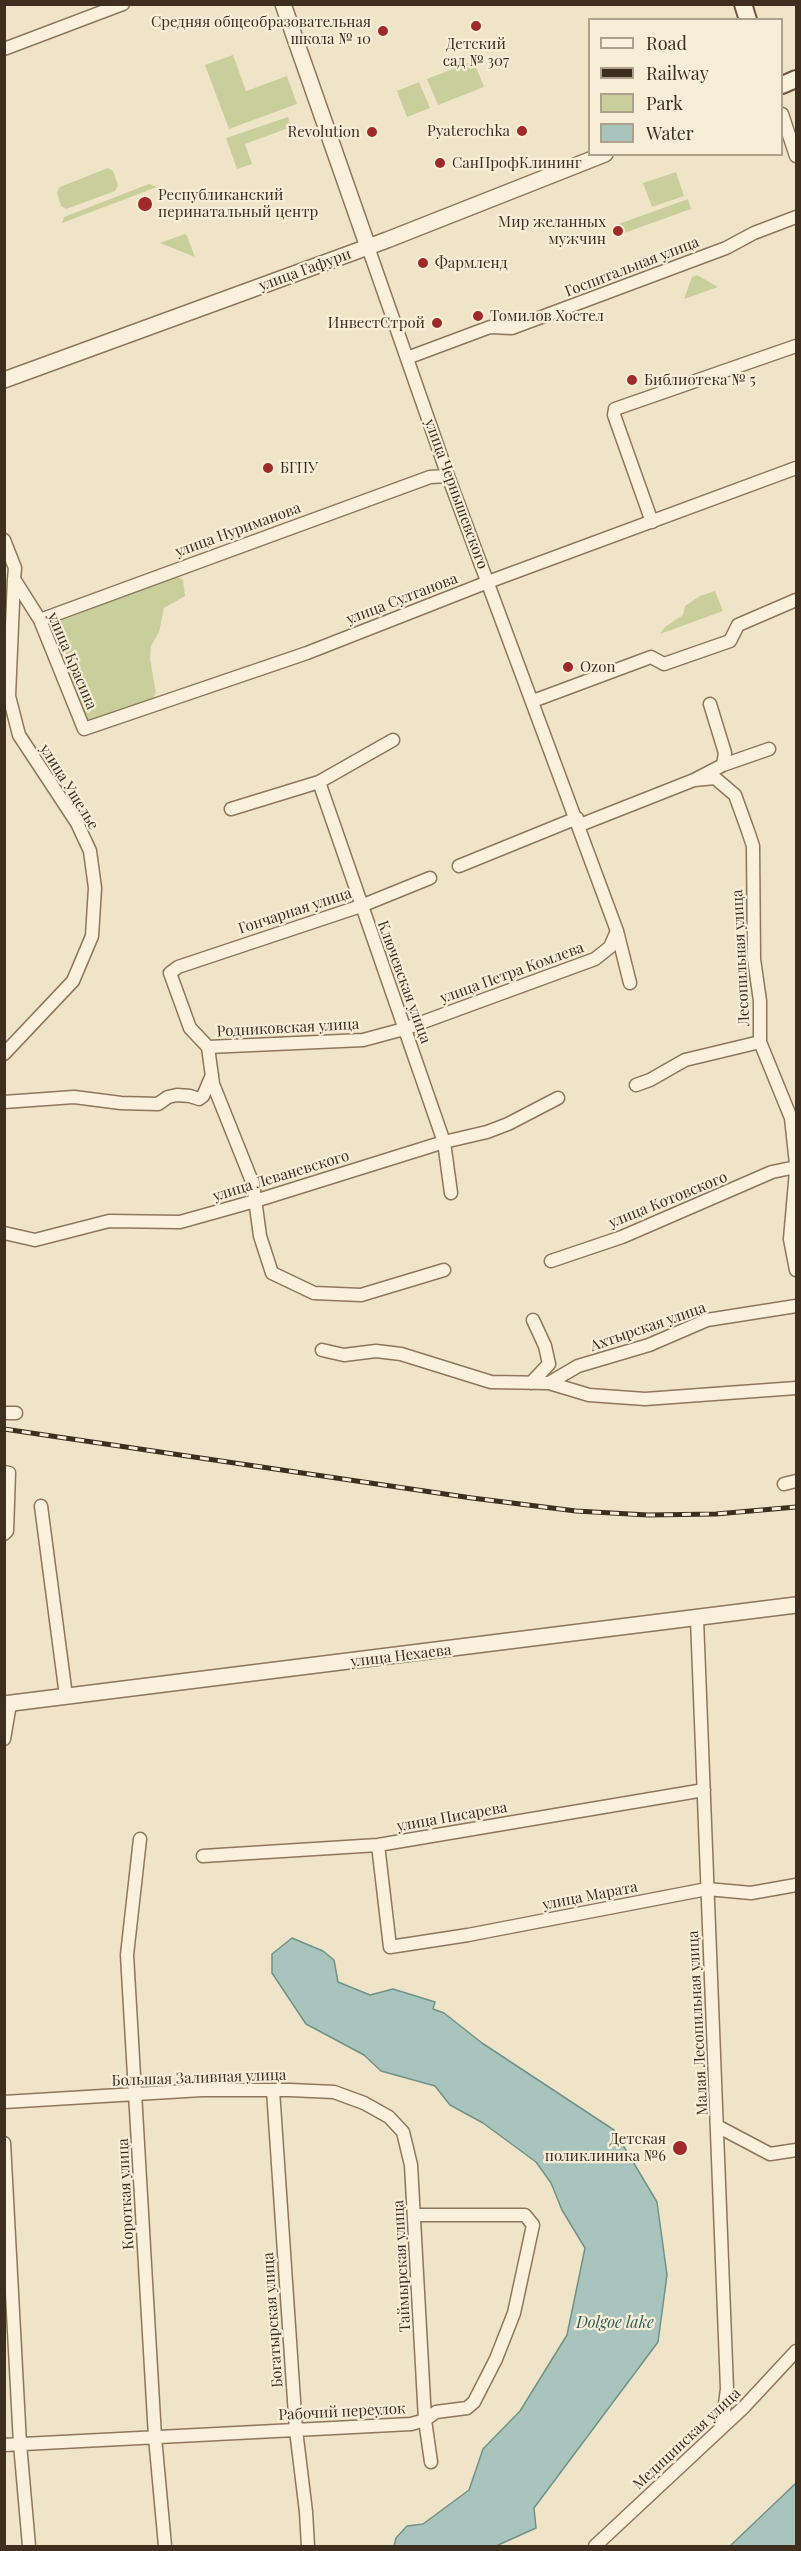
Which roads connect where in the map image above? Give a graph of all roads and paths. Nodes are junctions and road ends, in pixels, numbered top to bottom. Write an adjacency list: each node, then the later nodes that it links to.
1 (123, 4): 3 (street)
2 (283, 4): 8 (street, улица Чернышевского)
3 (4, 49)
4 (783, 117): 6 (street)
5 (600, 156): 8 (street, улица Гафури)
6 (796, 156)
7 (796, 217): 10 (street, Госпитальная улица)
8 (368, 247): 10 (street, улица Чернышевского); 11 (street, улица Гафури)
9 (796, 346): 14 (street)
10 (407, 358): 13 (street, улица Чернышевского)
11 (4, 380)
12 (796, 468): 14 (street, улица Султанова)
13 (448, 476): 17 (street, улица Чернышевского); 19 (street, улица Нуриманова)
14 (652, 522): 17 (street, улица Султанова)
15 (4, 540): 16 (street, улица Красина)
16 (14, 579): 19 (street, улица Красина); 21 (street, улица Ущелье)
17 (488, 582): 20 (street, улица Чернышевского); 23 (street, улица Султанова)
18 (796, 600): 20 (street)
19 (40, 620): 23 (street, улица Красина)
20 (533, 701): 30 (street, улица Чернышевского)
21 (7, 702): 39 (street, улица Ущелье)
22 (710, 704): 26 (street)
23 (84, 729)
24 (393, 740): 28 (street)
25 (769, 749): 26 (street)
26 (723, 765): 27 (street)
27 (694, 780): 30 (street); 37 (street, Лесопильная улица)
28 (319, 782): 29 (street); 33 (street, Ключевская улица)
29 (231, 809)
30 (578, 822): 31 (street); 34 (street, улица Чернышевского)
31 (459, 866)
32 (430, 878): 33 (street, Гончарная улица)
33 (361, 906): 36 (street, Ключевская улица); 38 (street, Гончарная улица)
34 (617, 931): 35 (street, улица Чернышевского); 36 (street, улица Петра Комлева)
35 (630, 983)
36 (405, 1029): 38 (street, Родниковская улица); 44 (street, Ключевская улица)
37 (760, 1042): 41 (street); 45 (street, Лесопильная улица)
38 (208, 1047): 40 (street)
39 (4, 1054)
40 (212, 1074): 43 (street); 47 (street)
41 (636, 1085)
42 (558, 1098): 44 (street, улица Леваневского)
43 (4, 1102)
44 (444, 1142): 46 (street, Ключевская улица); 47 (street, улица Леваневского)
45 (796, 1167): 49 (street, улица Котовского); 51 (street, Лесопильная улица)
46 (451, 1193)
47 (255, 1201): 48 (street, улица Леваневского); 50 (street)
48 (4, 1233)
49 (551, 1261)
50 (444, 1270)
51 (796, 1270)
52 (796, 1306): 56 (street, Ахтырская улица)
53 (533, 1320): 55 (street)
54 (322, 1350): 55 (street)
55 (531, 1383): 56 (street)
56 (549, 1383): 57 (street)
57 (796, 1388)
58 (4, 1472): 62 (street)
59 (796, 1481): 60 (street)
60 (784, 1484)
61 (41, 1506): 65 (street)
62 (6, 1533)
63 (796, 1605): 64 (street, улица Нехаева)
64 (697, 1619): 65 (street, улица Нехаева); 68 (street, Малая Лесопильная улица)
65 (66, 1696): 66 (street, улица Нехаева)
66 (7, 1704): 67 (street)
67 (4, 1739)
68 (704, 1790): 70 (street, улица Писарева); 73 (street, Малая Лесопильная улица)
69 (140, 1839): 75 (street, Короткая улица)
70 (378, 1845): 71 (street, улица Писарева); 73 (street, улица Марата)
71 (203, 1856)
72 (796, 1885): 73 (street, улица Марата)
73 (707, 1889): 78 (street, Малая Лесопильная улица)
74 (273, 2090): 75 (street, Большая Заливная улица); 77 (street, Большая Заливная улица); 85 (street, Богатырская улица)
75 (136, 2096): 76 (street, Большая Заливная улица); 86 (street, Короткая улица)
76 (4, 2102)
77 (389, 2116): 81 (street, Таймырская улица)
78 (717, 2126): 80 (street); 84 (street, Малая Лесопильная улица)
79 (4, 2143): 87 (street)
80 (796, 2150)
81 (415, 2215): 83 (street, Таймырская улица); 83 (street, Рабочий переулок)
82 (796, 2351): 84 (street, Медицинская улица)
83 (425, 2420): 85 (street, Рабочий переулок); 89 (street, Таймырская улица)
84 (722, 2426): 93 (street, Медицинская улица)
85 (296, 2430): 86 (street, Рабочий переулок); 92 (street, Богатырская улица)
86 (155, 2437): 87 (street, Рабочий переулок); 91 (street, Короткая улица)
87 (20, 2444): 88 (street, Рабочий переулок); 90 (street)
88 (4, 2445)
89 (431, 2462)
90 (29, 2547)
91 (165, 2547)
92 (308, 2547)
93 (595, 2547)

